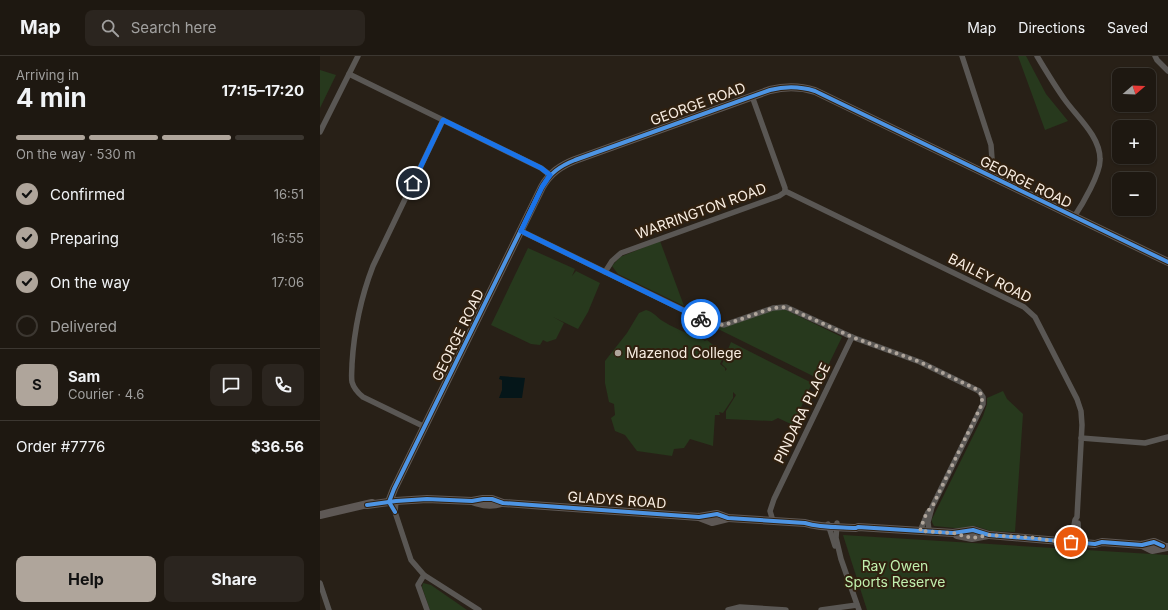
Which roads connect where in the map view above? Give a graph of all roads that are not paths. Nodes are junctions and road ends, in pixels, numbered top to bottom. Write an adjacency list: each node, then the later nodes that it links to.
1 (358, 56): 6 (street)
2 (962, 56): 11 (street)
3 (1037, 56): 13 (street)
4 (1155, 56): 5 (street)
5 (1168, 71)
6 (349, 74): 8 (street); 9 (street)
7 (752, 96): 10 (street, GEORGE ROAD); 11 (street, GEORGE ROAD); 12 (street, WARRINGTON ROAD)
8 (443, 120): 10 (street); 18 (street)
9 (320, 132)
10 (550, 175): 14 (street, GEORGE ROAD)
11 (987, 175): 13 (street, GEORGE ROAD)
12 (785, 191): 16 (street, WARRINGTON ROAD); 20 (street, BAILEY ROAD)
13 (1074, 217): 15 (street, GEORGE ROAD)
14 (521, 231): 16 (street); 18 (street, GEORGE ROAD)
15 (1168, 262)
16 (605, 272): 17 (street)
17 (852, 337): 22 (street, PINDARA PLACE); 23 (street)
18 (425, 427): 21 (street, GEORGE ROAD)
19 (1168, 437): 20 (street)
20 (1081, 438): 31 (street, BAILEY ROAD)
21 (393, 499): 24 (street, GLADYS ROAD); 25 (street, GLADYS ROAD); 34 (street)
22 (774, 499): 25 (street, PINDARA PLACE); 26 (street, PINDARA PLACE)
23 (932, 507): 29 (street); 30 (street)
24 (320, 515)
25 (763, 520): 26 (street, GLADYS ROAD)
26 (773, 521): 27 (street, GLADYS ROAD)
27 (828, 525): 28 (street, GLADYS ROAD); 33 (street)
28 (837, 525): 29 (street, GLADYS ROAD); 33 (street)
29 (920, 531): 30 (street, GLADYS ROAD)
30 (929, 531): 31 (street, GLADYS ROAD)
31 (1075, 541): 32 (street, GLADYS ROAD)
32 (1166, 547)
33 (841, 559): 36 (street)
34 (424, 575): 38 (street); 39 (street)
35 (320, 583): 37 (street)
36 (858, 607): 43 (street)
37 (329, 610)
38 (427, 610)
39 (479, 610)
40 (728, 610): 41 (street)
41 (760, 610): 42 (street)
42 (786, 610)
43 (821, 610)

